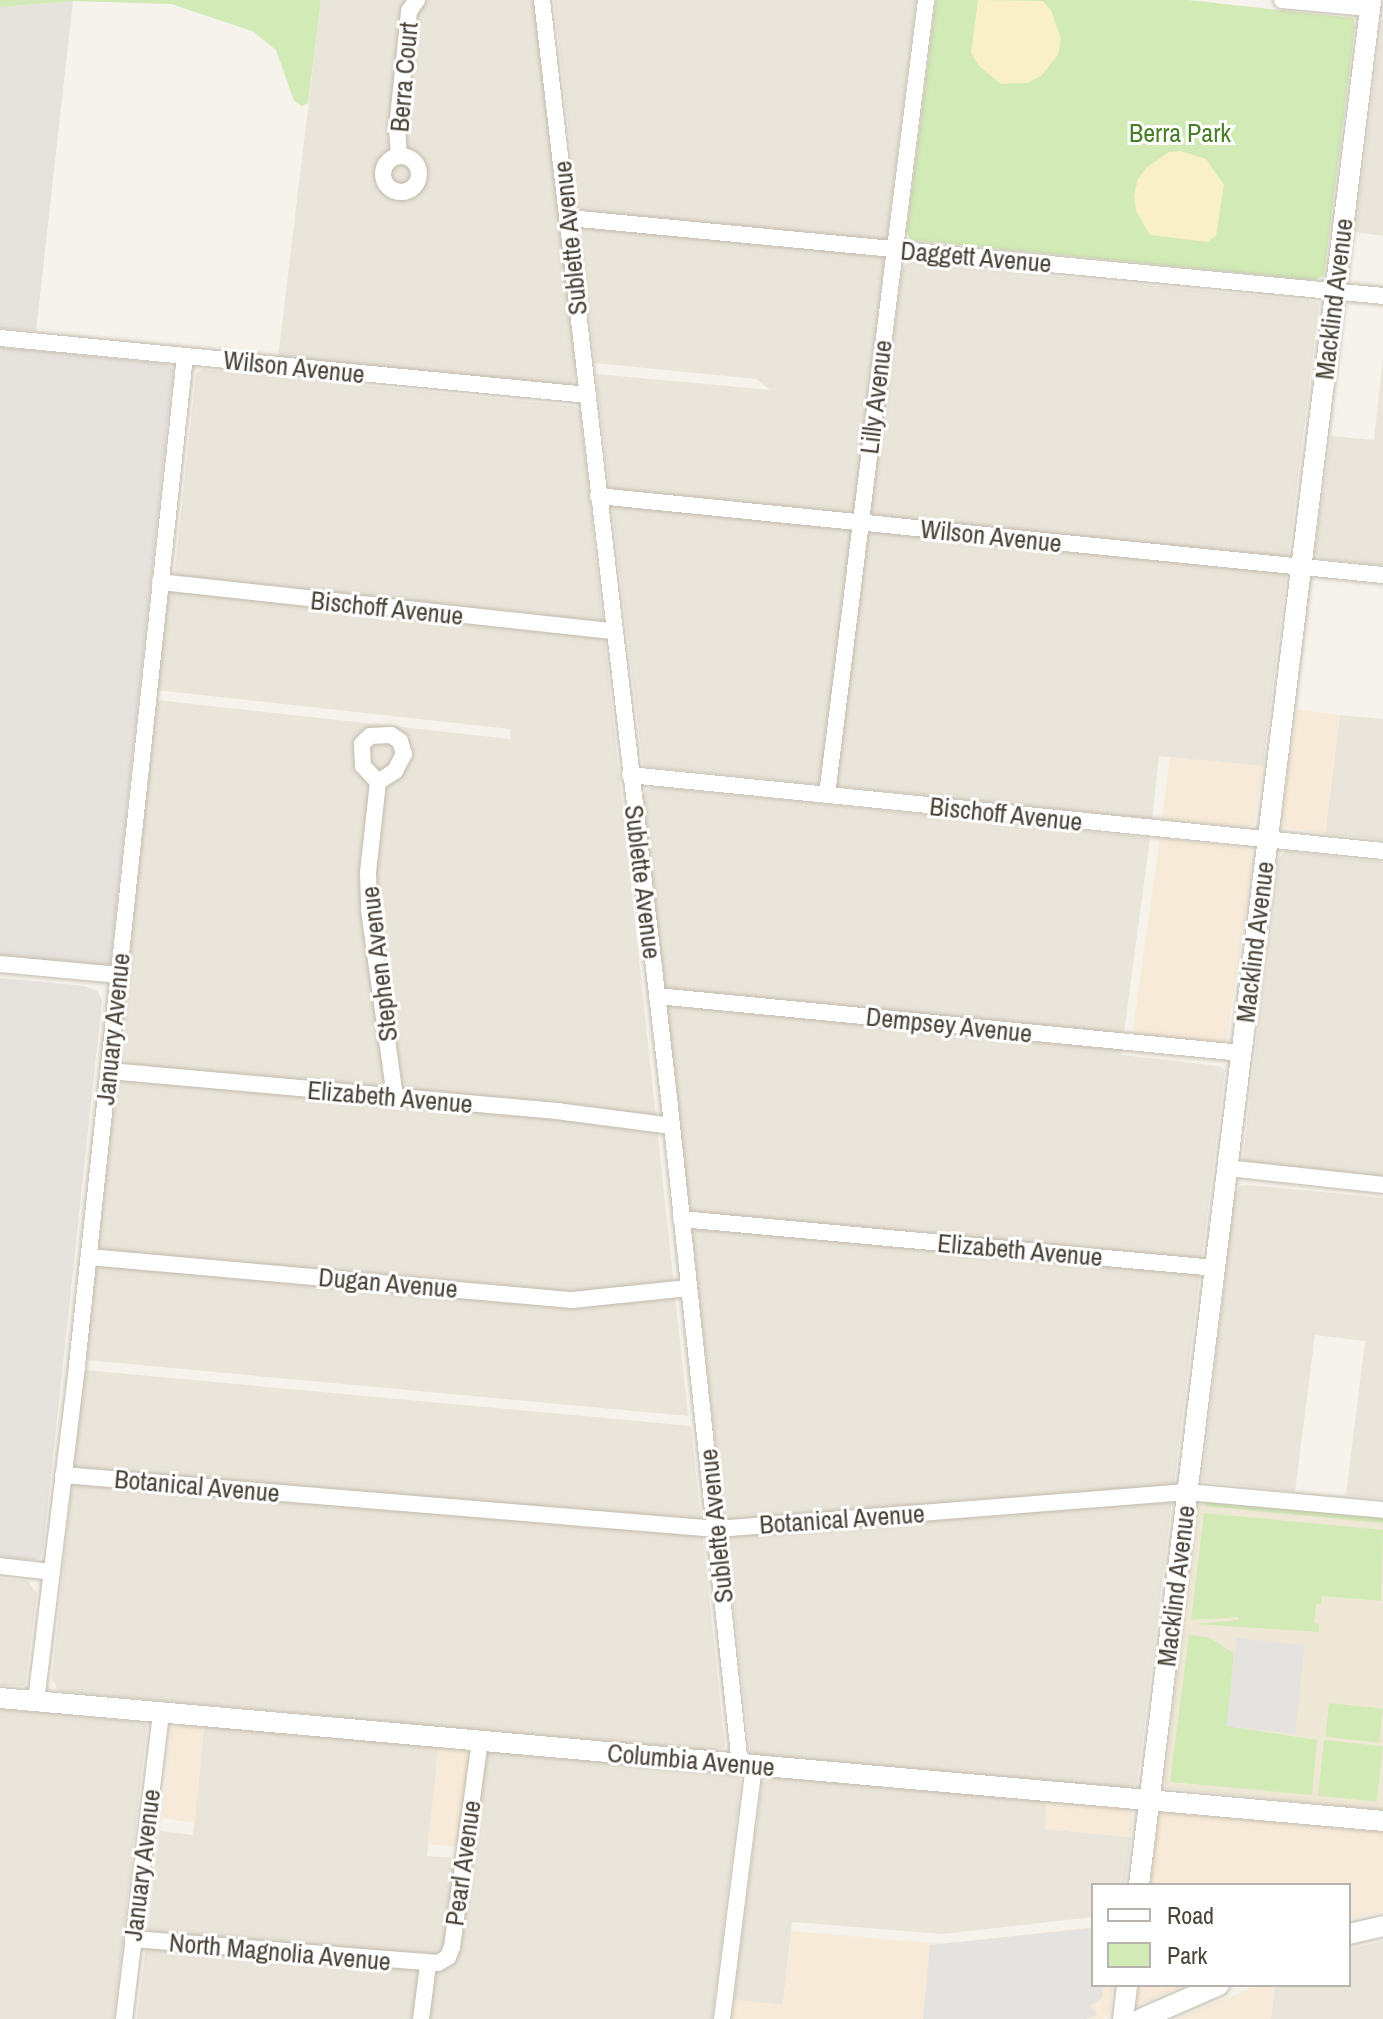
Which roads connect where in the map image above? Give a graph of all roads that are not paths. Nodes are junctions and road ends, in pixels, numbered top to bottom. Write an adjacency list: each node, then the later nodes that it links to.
1 (417, 0): 6 (street, Berra Court)
2 (542, 0): 7 (street, Sublette Avenue)
3 (926, 0): 8 (street, Lilly Avenue)
4 (1282, 0): 5 (street)
5 (1374, 6): 9 (street, Macklind Avenue)
6 (399, 156)
7 (569, 218): 8 (street, Daggett Avenue); 13 (street, Sublette Avenue)
8 (894, 249): 9 (street, Daggett Avenue); 15 (street, Lilly Avenue)
9 (1335, 291): 10 (street, Daggett Avenue); 16 (street, Macklind Avenue)
10 (1383, 296)
11 (0, 338): 12 (street, Wilson Avenue)
12 (185, 356): 13 (street, Wilson Avenue); 18 (street, January Avenue)
13 (588, 395): 14 (street, Sublette Avenue)
14 (598, 496): 15 (street, Wilson Avenue); 19 (street, Sublette Avenue)
15 (860, 522): 16 (street, Wilson Avenue); 22 (street, Lilly Avenue)
16 (1301, 567): 17 (street, Wilson Avenue); 23 (street, Macklind Avenue)
17 (1383, 575)
18 (160, 582): 19 (street, Bischoff Avenue); 26 (street, January Avenue)
19 (613, 631): 20 (street, Sublette Avenue)
20 (630, 775): 22 (street, Bischoff Avenue); 27 (street, Sublette Avenue)
21 (378, 782): 30 (street, Stephen Avenue)
22 (827, 795): 23 (street, Bischoff Avenue)
23 (1267, 839): 24 (street, Bischoff Avenue); 28 (street, Macklind Avenue)
24 (1383, 851)
25 (0, 964): 26 (street)
26 (119, 975): 29 (street, January Avenue)
27 (657, 996): 28 (street, Dempsey Avenue); 31 (street, Sublette Avenue)
28 (1241, 1053): 32 (street, Macklind Avenue)
29 (109, 1071): 30 (street, Elizabeth Avenue); 35 (street, January Avenue)
30 (395, 1098): 31 (street, Elizabeth Avenue)
31 (672, 1126): 34 (street, Sublette Avenue)
32 (1227, 1168): 33 (street); 36 (street, Macklind Avenue)
33 (1383, 1185)
34 (681, 1219): 36 (street, Elizabeth Avenue); 37 (street, Sublette Avenue)
35 (89, 1257): 37 (street, Dugan Avenue); 38 (street, January Avenue)
36 (1215, 1268): 39 (street, Macklind Avenue)
37 (688, 1288): 41 (street, Sublette Avenue)
38 (63, 1475): 41 (street, Botanical Avenue); 43 (street, January Avenue)
39 (1187, 1492): 40 (street, Botanical Avenue); 41 (street, Botanical Avenue); 49 (street, Macklind Avenue)
40 (1383, 1510)
41 (717, 1529): 48 (street, Sublette Avenue)
42 (0, 1566): 43 (street)
43 (52, 1572): 45 (street, January Avenue)
44 (0, 1698): 45 (street, Columbia Avenue)
45 (36, 1701): 46 (street, Columbia Avenue)
46 (161, 1711): 47 (street, Columbia Avenue); 54 (street, January Avenue)
47 (480, 1740): 48 (street, Columbia Avenue); 55 (street, Pearl Avenue)
48 (747, 1766): 49 (street, Columbia Avenue); 60 (street, Sublette Avenue)
49 (1149, 1801): 50 (street, Columbia Avenue); 51 (street, Macklind Avenue)
50 (1383, 1821)
51 (1139, 1883)
52 (1383, 1926): 53 (street)
53 (1351, 1934)
54 (133, 1939): 55 (street, North Magnolia Avenue); 58 (street, January Avenue)
55 (428, 1965): 59 (street)
56 (1127, 1987): 61 (street)
57 (1214, 1987): 62 (street)
58 (124, 2019)
59 (421, 2019)
60 (722, 2019)
61 (1123, 2019)
62 (1141, 2019)

